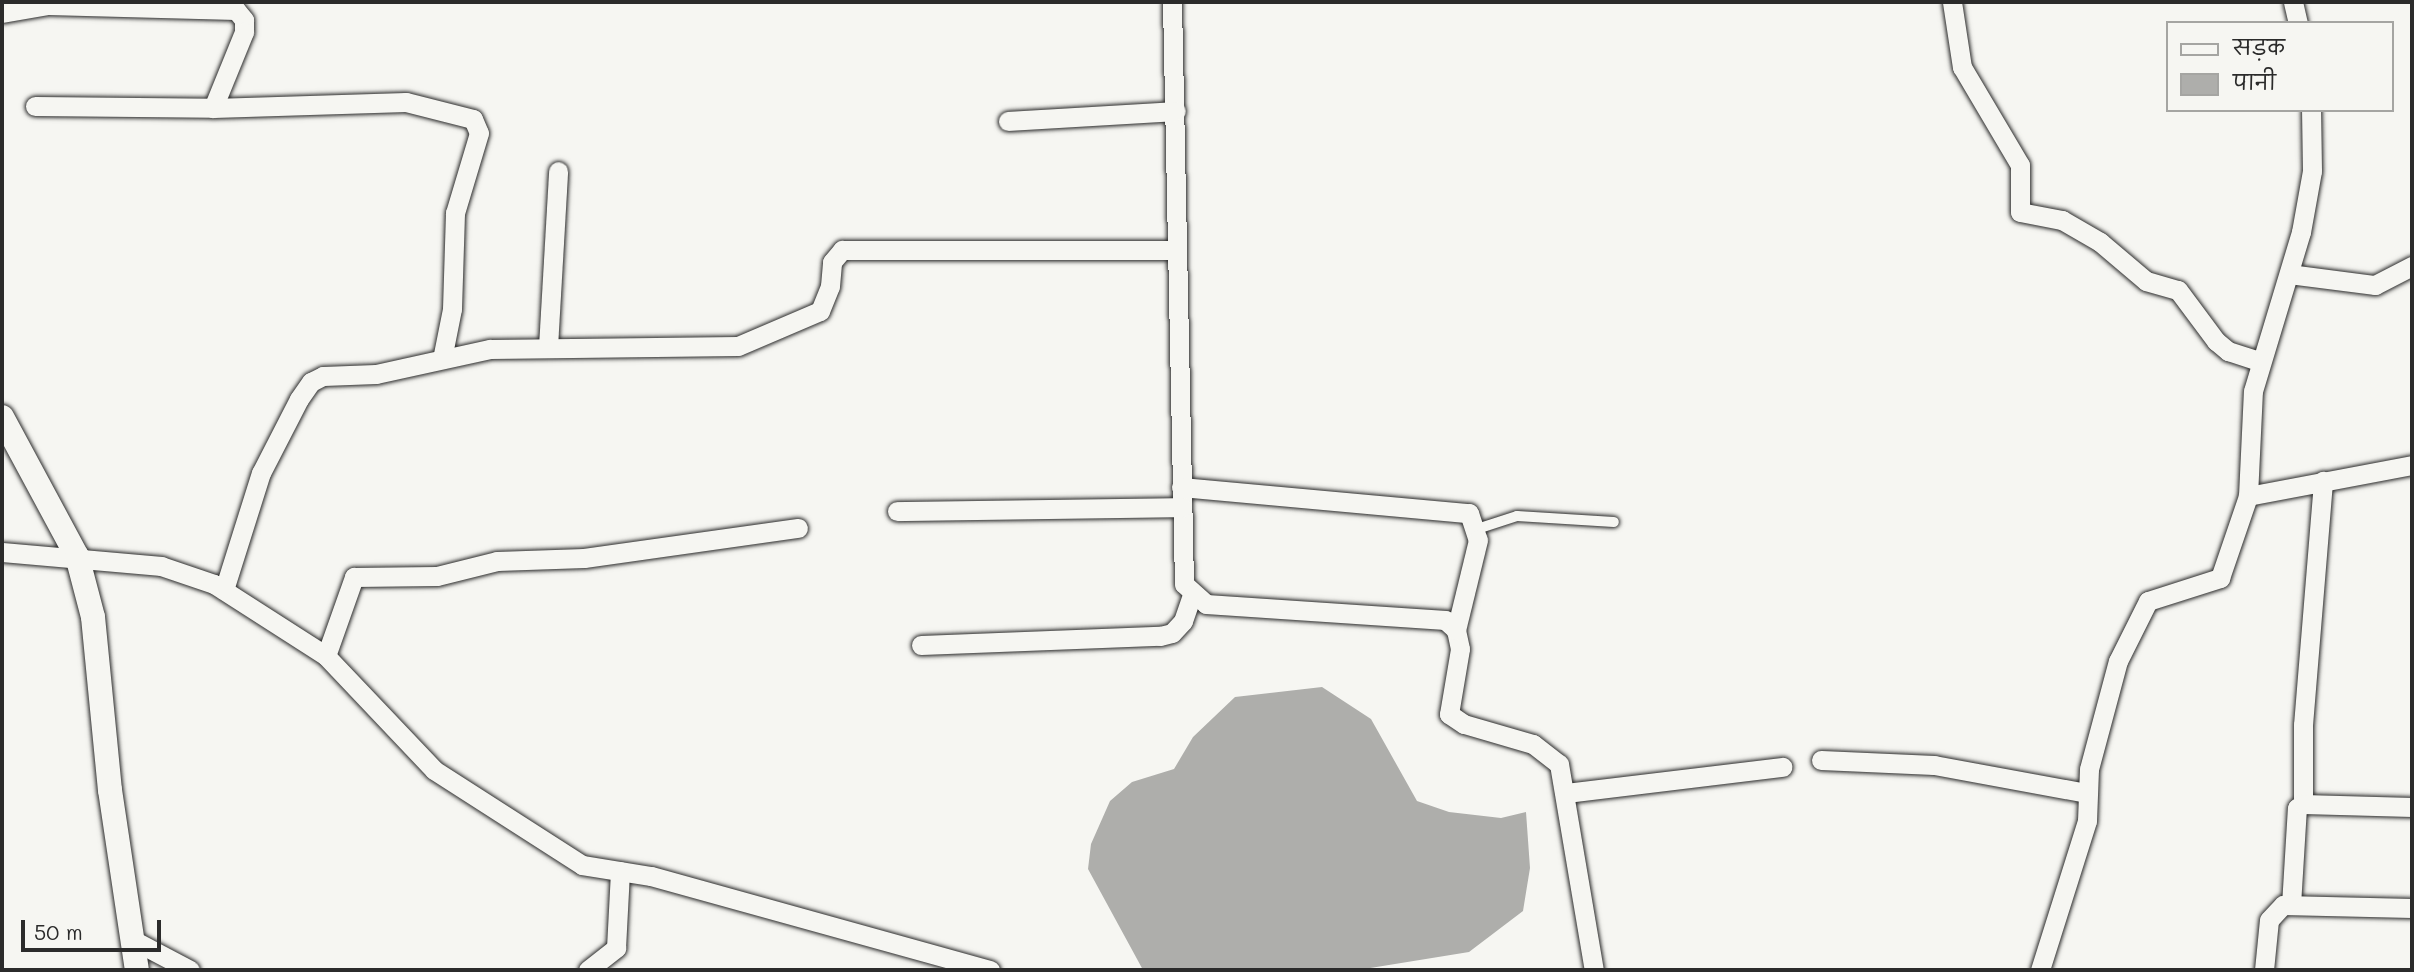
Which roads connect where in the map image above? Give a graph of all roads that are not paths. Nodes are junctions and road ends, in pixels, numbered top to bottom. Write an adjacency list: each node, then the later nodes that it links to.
1 (1172, 2): 8 (street)
2 (1952, 2): 17 (street)
3 (2293, 2): 5 (street)
4 (2, 13): 7 (street)
5 (2298, 21)
6 (35, 106): 7 (street)
7 (213, 108): 16 (street)
8 (1176, 111): 10 (street); 12 (street)
9 (2312, 112): 14 (street)
10 (1008, 121)
11 (558, 171): 15 (street)
12 (1177, 250): 15 (street); 21 (street)
13 (2412, 266): 14 (street)
14 (2289, 274): 17 (street)
15 (548, 347): 16 (street)
16 (442, 359): 30 (street)
17 (2258, 361): 22 (street)
18 (2, 417): 29 (street)
19 (2412, 465): 20 (street)
20 (2323, 481): 22 (street); 39 (street)
21 (1181, 487): 23 (street); 27 (street)
22 (2248, 496): 38 (street)
23 (1182, 507): 24 (street); 31 (street)
24 (897, 511)
25 (1614, 522): 27 (lane)
26 (798, 528): 34 (street)
27 (1477, 529): 32 (street)
28 (2, 552): 29 (street)
29 (77, 556): 30 (street); 44 (street)
30 (225, 590): 34 (street)
31 (1192, 595): 32 (street); 33 (street)
32 (1456, 630): 37 (street)
33 (921, 645)
34 (326, 656): 41 (street)
35 (1821, 760): 38 (street)
36 (1782, 767): 37 (street)
37 (1566, 793): 49 (street)
38 (2086, 793): 50 (street)
39 (2303, 804): 40 (street); 42 (street)
40 (2412, 807)
41 (635, 874): 47 (street); 48 (street)
42 (2291, 905): 43 (street); 51 (street)
43 (2412, 908)
44 (135, 941): 45 (street); 46 (street)
45 (137, 970)
46 (190, 970)
47 (588, 970)
48 (990, 970)
49 (1594, 970)
50 (2040, 970)
51 (2264, 970)

